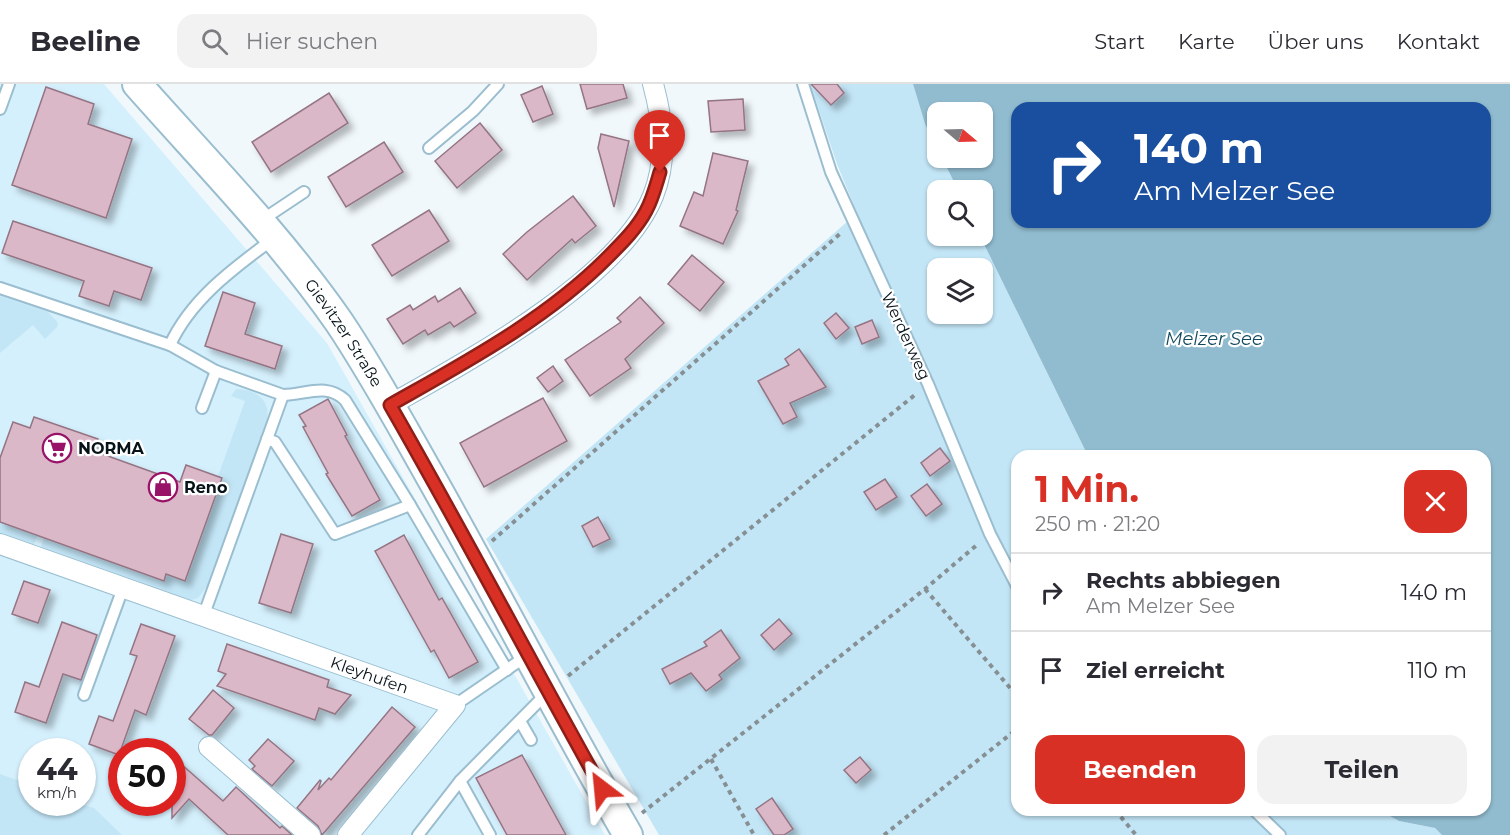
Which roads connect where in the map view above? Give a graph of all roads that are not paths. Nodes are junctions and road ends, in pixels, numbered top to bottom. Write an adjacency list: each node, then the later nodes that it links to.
1 (9, 84): 6 (lane)
2 (136, 84): 9 (main road, Gievitzer Straße)
3 (498, 84): 7 (lane)
4 (653, 84): 14 (street)
5 (803, 84): 19 (lane, Werderweg)
6 (0, 109)
7 (429, 148)
8 (304, 192): 9 (lane)
9 (266, 230): 11 (lane); 14 (main road, Gievitzer Straße)
10 (0, 288): 11 (lane)
11 (170, 345): 12 (lane)
12 (216, 371): 13 (lane); 15 (lane)
13 (283, 395): 16 (lane); 17 (lane)
14 (390, 405): 22 (main road, Gievitzer Straße)
15 (202, 408)
16 (267, 439): 17 (lane); 21 (lane)
17 (410, 505): 22 (lane)
18 (0, 544): 20 (street, Kleyhufen)
19 (1011, 574)
20 (123, 588): 21 (street, Kleyhufen); 24 (lane)
21 (203, 617): 25 (street, Kleyhufen)
22 (518, 662): 23 (main road, Gievitzer Straße); 25 (lane)
23 (548, 693): 26 (lane); 31 (main road, Gievitzer Straße)
24 (84, 695)
25 (455, 705): 33 (street)
26 (520, 721): 27 (lane); 29 (lane)
27 (531, 740)
28 (209, 747): 32 (street)
29 (460, 781): 34 (lane); 35 (lane)
30 (1260, 816): 36 (lane)
31 (626, 832)
32 (310, 835)
33 (348, 835)
34 (418, 835)
35 (490, 835)
36 (1280, 835)

